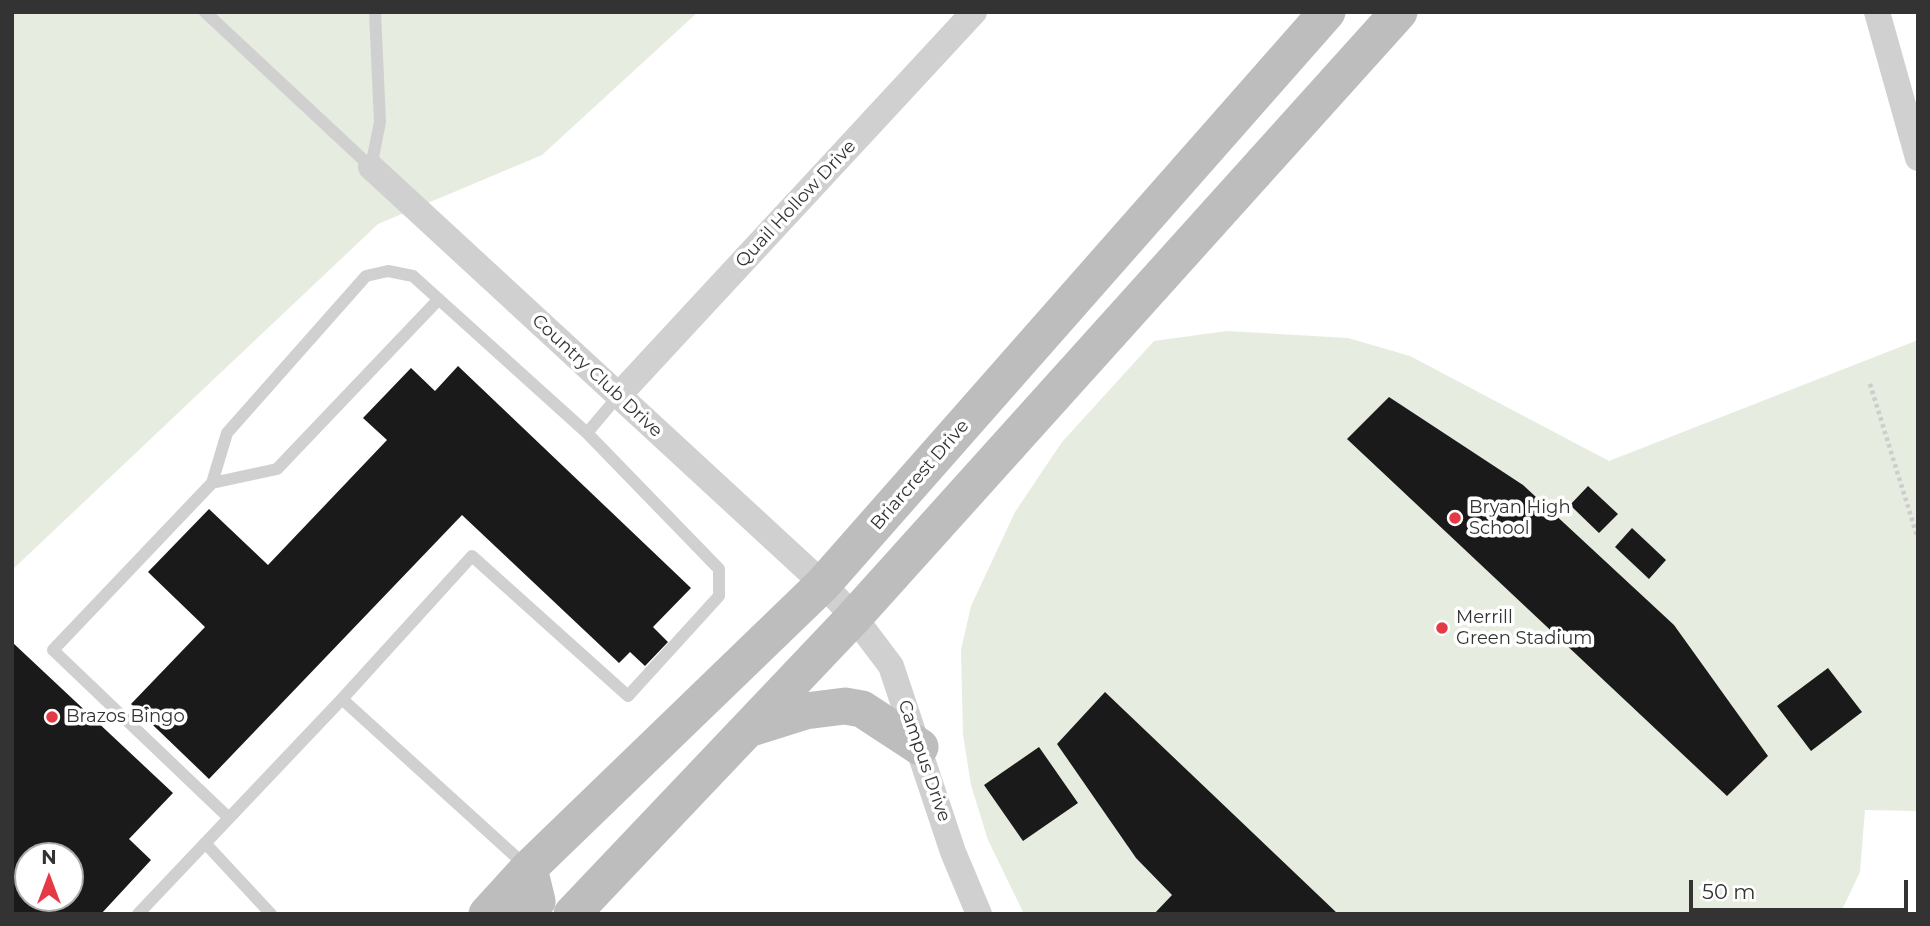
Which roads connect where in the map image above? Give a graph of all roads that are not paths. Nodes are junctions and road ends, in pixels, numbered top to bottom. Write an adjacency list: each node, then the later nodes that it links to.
1 (205, 12): 8 (lane)
2 (375, 12): 8 (lane)
3 (974, 12): 10 (street, Quail Hollow Drive)
4 (1327, 12): 13 (main road, Briarcrest Drive)
5 (1399, 12): 14 (main road)
6 (1877, 12): 7 (street)
7 (1918, 158)
8 (372, 167): 10 (street, Country Club Drive)
9 (439, 299): 11 (lane); 12 (lane); 12 (lane)
10 (618, 396): 11 (lane); 13 (street, Country Club Drive)
11 (587, 433): 15 (lane)
12 (212, 483): 18 (lane)
13 (823, 584): 14 (street, Country Club Drive); 20 (main road, Briarcrest Drive)
14 (854, 617): 16 (main road); 17 (street, Campus Drive)
15 (342, 699): 18 (lane); 20 (lane)
16 (747, 730): 17 (main road); 25 (main road)
17 (920, 747): 26 (street, Campus Drive)
18 (229, 818): 19 (lane)
19 (205, 843): 21 (lane); 22 (lane)
20 (529, 868): 23 (main road, Briarcrest Drive); 24 (main road)
21 (138, 914)
22 (270, 914)
23 (487, 914)
24 (526, 914)
25 (572, 914)
26 (979, 914)

